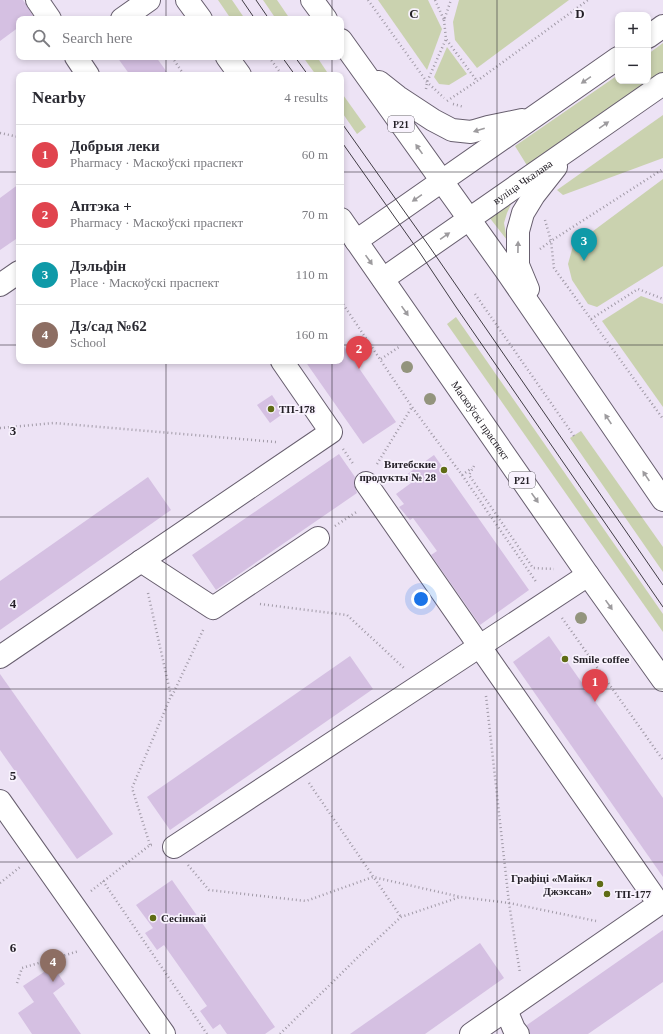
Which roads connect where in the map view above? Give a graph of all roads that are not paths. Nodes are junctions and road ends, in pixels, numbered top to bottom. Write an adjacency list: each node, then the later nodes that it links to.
1 (36, 0): 5 (main road)
2 (149, 0): 6 (main road)
3 (187, 0): 7 (main road)
4 (312, 0): 8 (main road)
5 (48, 16)
6 (126, 16)
7 (199, 16)
8 (324, 16)
9 (663, 26): 10 (main road)
10 (651, 35)
11 (344, 44): 15 (main road, Р21)
12 (78, 60): 16 (main road)
13 (229, 60): 17 (main road)
14 (615, 60): 19 (main road, one-way to 19)
15 (360, 67): 19 (main road, one-way to 15); 21 (main road, Р21, one-way to 15)
16 (86, 72)
17 (238, 72)
18 (663, 84): 20 (main road, вуліца Чкалава, one-way to 18)
19 (530, 119): 21 (main road)
20 (572, 147): 22 (main road, вуліца Чкалава); 28 (main road, one-way to 20)
21 (441, 181): 22 (main road, Р21); 24 (main road, one-way to 24)
22 (469, 219): 26 (main road, вуліца Чкалава, one-way to 22); 28 (main road, Р21)
23 (344, 223): 24 (main road, Маскоўскі праспект / Р21)
24 (356, 241): 26 (main road, Маскоўскі праспект / Р21, one-way to 26)
25 (16, 274): 27 (main road)
26 (382, 279): 34 (main road, Маскоўскі праспект / Р21, one-way to 34)
27 (0, 285)
28 (542, 323): 31 (main road, Р21, one-way to 28)
29 (284, 364): 33 (main road)
30 (371, 490): 35 (main road)
31 (663, 500)
32 (318, 538): 33 (main road)
33 (141, 561): 36 (main road)
34 (588, 575): 35 (main road); 37 (main road, Маскоўскі праспект / Р21, one-way to 37)
35 (480, 647): 39 (main road); 40 (main road)
36 (0, 657)
37 (663, 680)
38 (0, 801): 41 (main road)
39 (174, 847)
40 (506, 1010): 42 (main road); 43 (main road)
41 (164, 1034)
42 (471, 1034)
43 (518, 1034)

